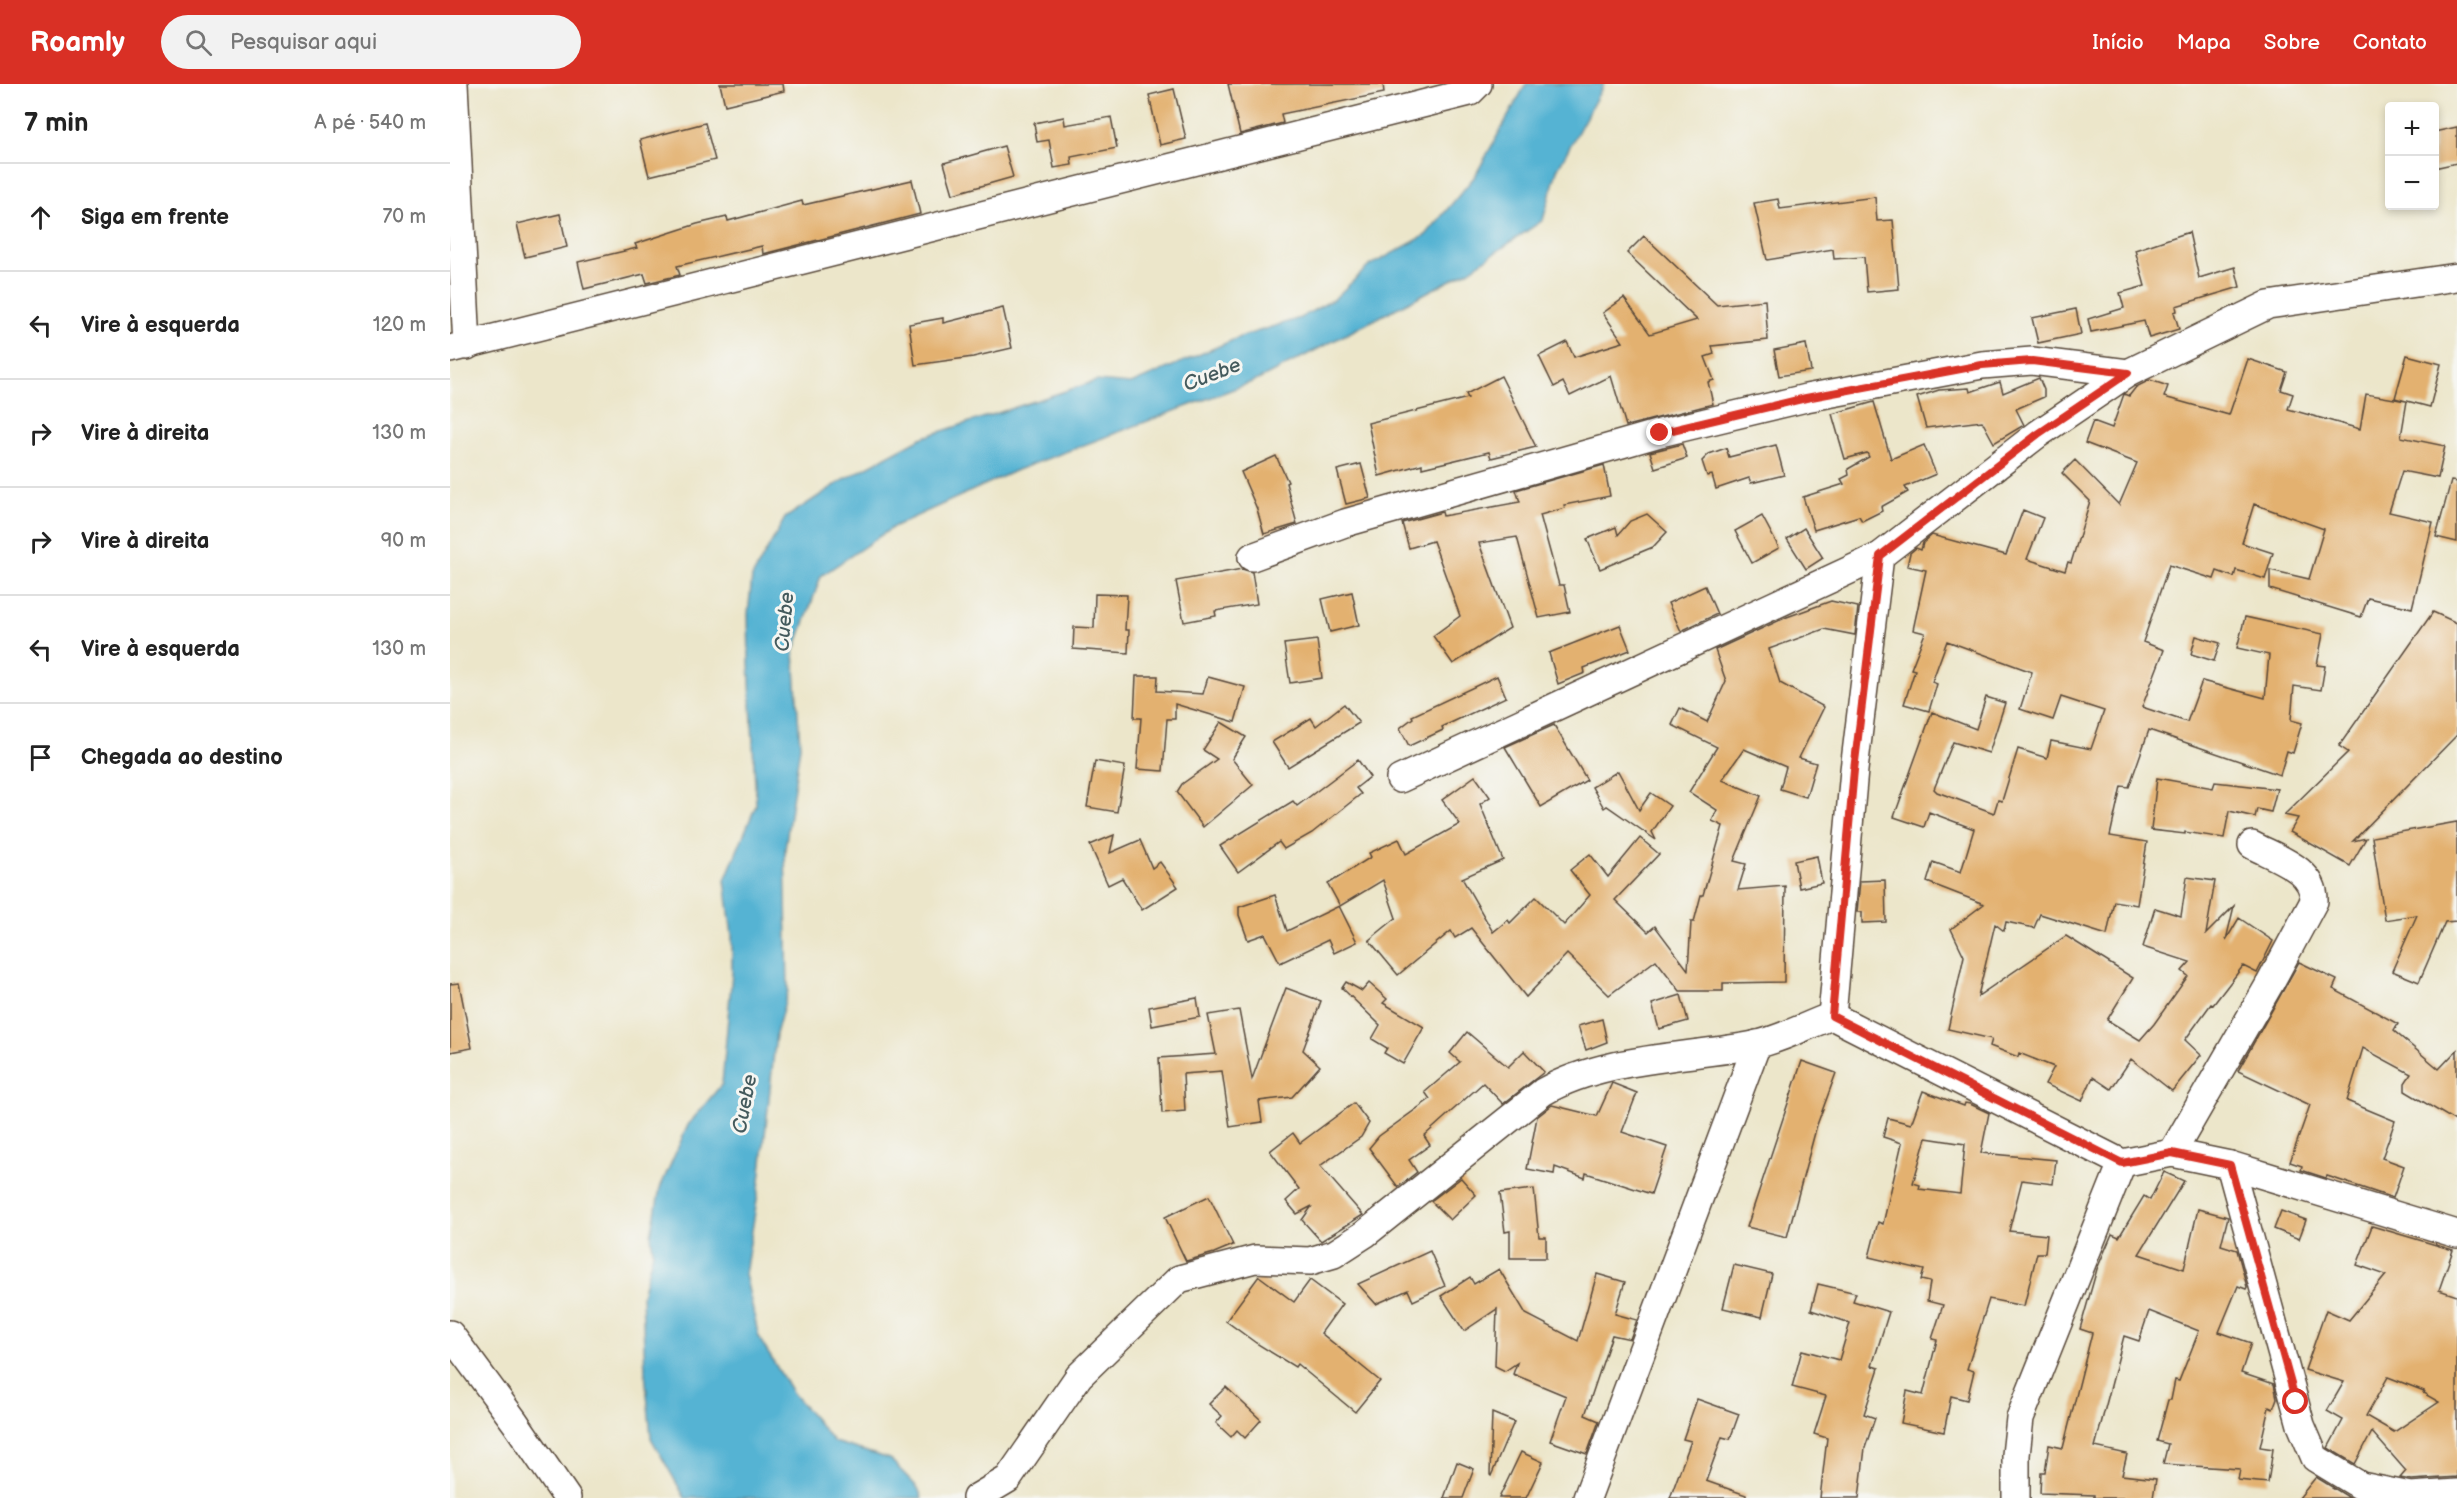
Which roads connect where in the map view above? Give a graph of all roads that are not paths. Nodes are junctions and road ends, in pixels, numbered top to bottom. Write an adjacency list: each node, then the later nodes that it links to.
1 (454, 84): 4 (street)
2 (1478, 84): 4 (street)
3 (2457, 277): 5 (street)
4 (458, 347)
5 (2128, 373): 6 (street); 7 (street)
6 (1880, 556): 8 (street); 10 (street)
7 (1252, 557)
8 (1400, 779)
9 (2253, 845): 12 (street)
10 (1832, 1016): 11 (street); 13 (street)
11 (1757, 1044): 19 (street); 20 (street)
12 (2172, 1153): 13 (street); 14 (street)
13 (2122, 1163): 21 (street)
14 (2230, 1165): 15 (street); 17 (street)
15 (2457, 1234)
16 (450, 1334): 18 (street)
17 (2457, 1493)
18 (567, 1498)
19 (976, 1498)
20 (1587, 1498)
21 (2016, 1498)

